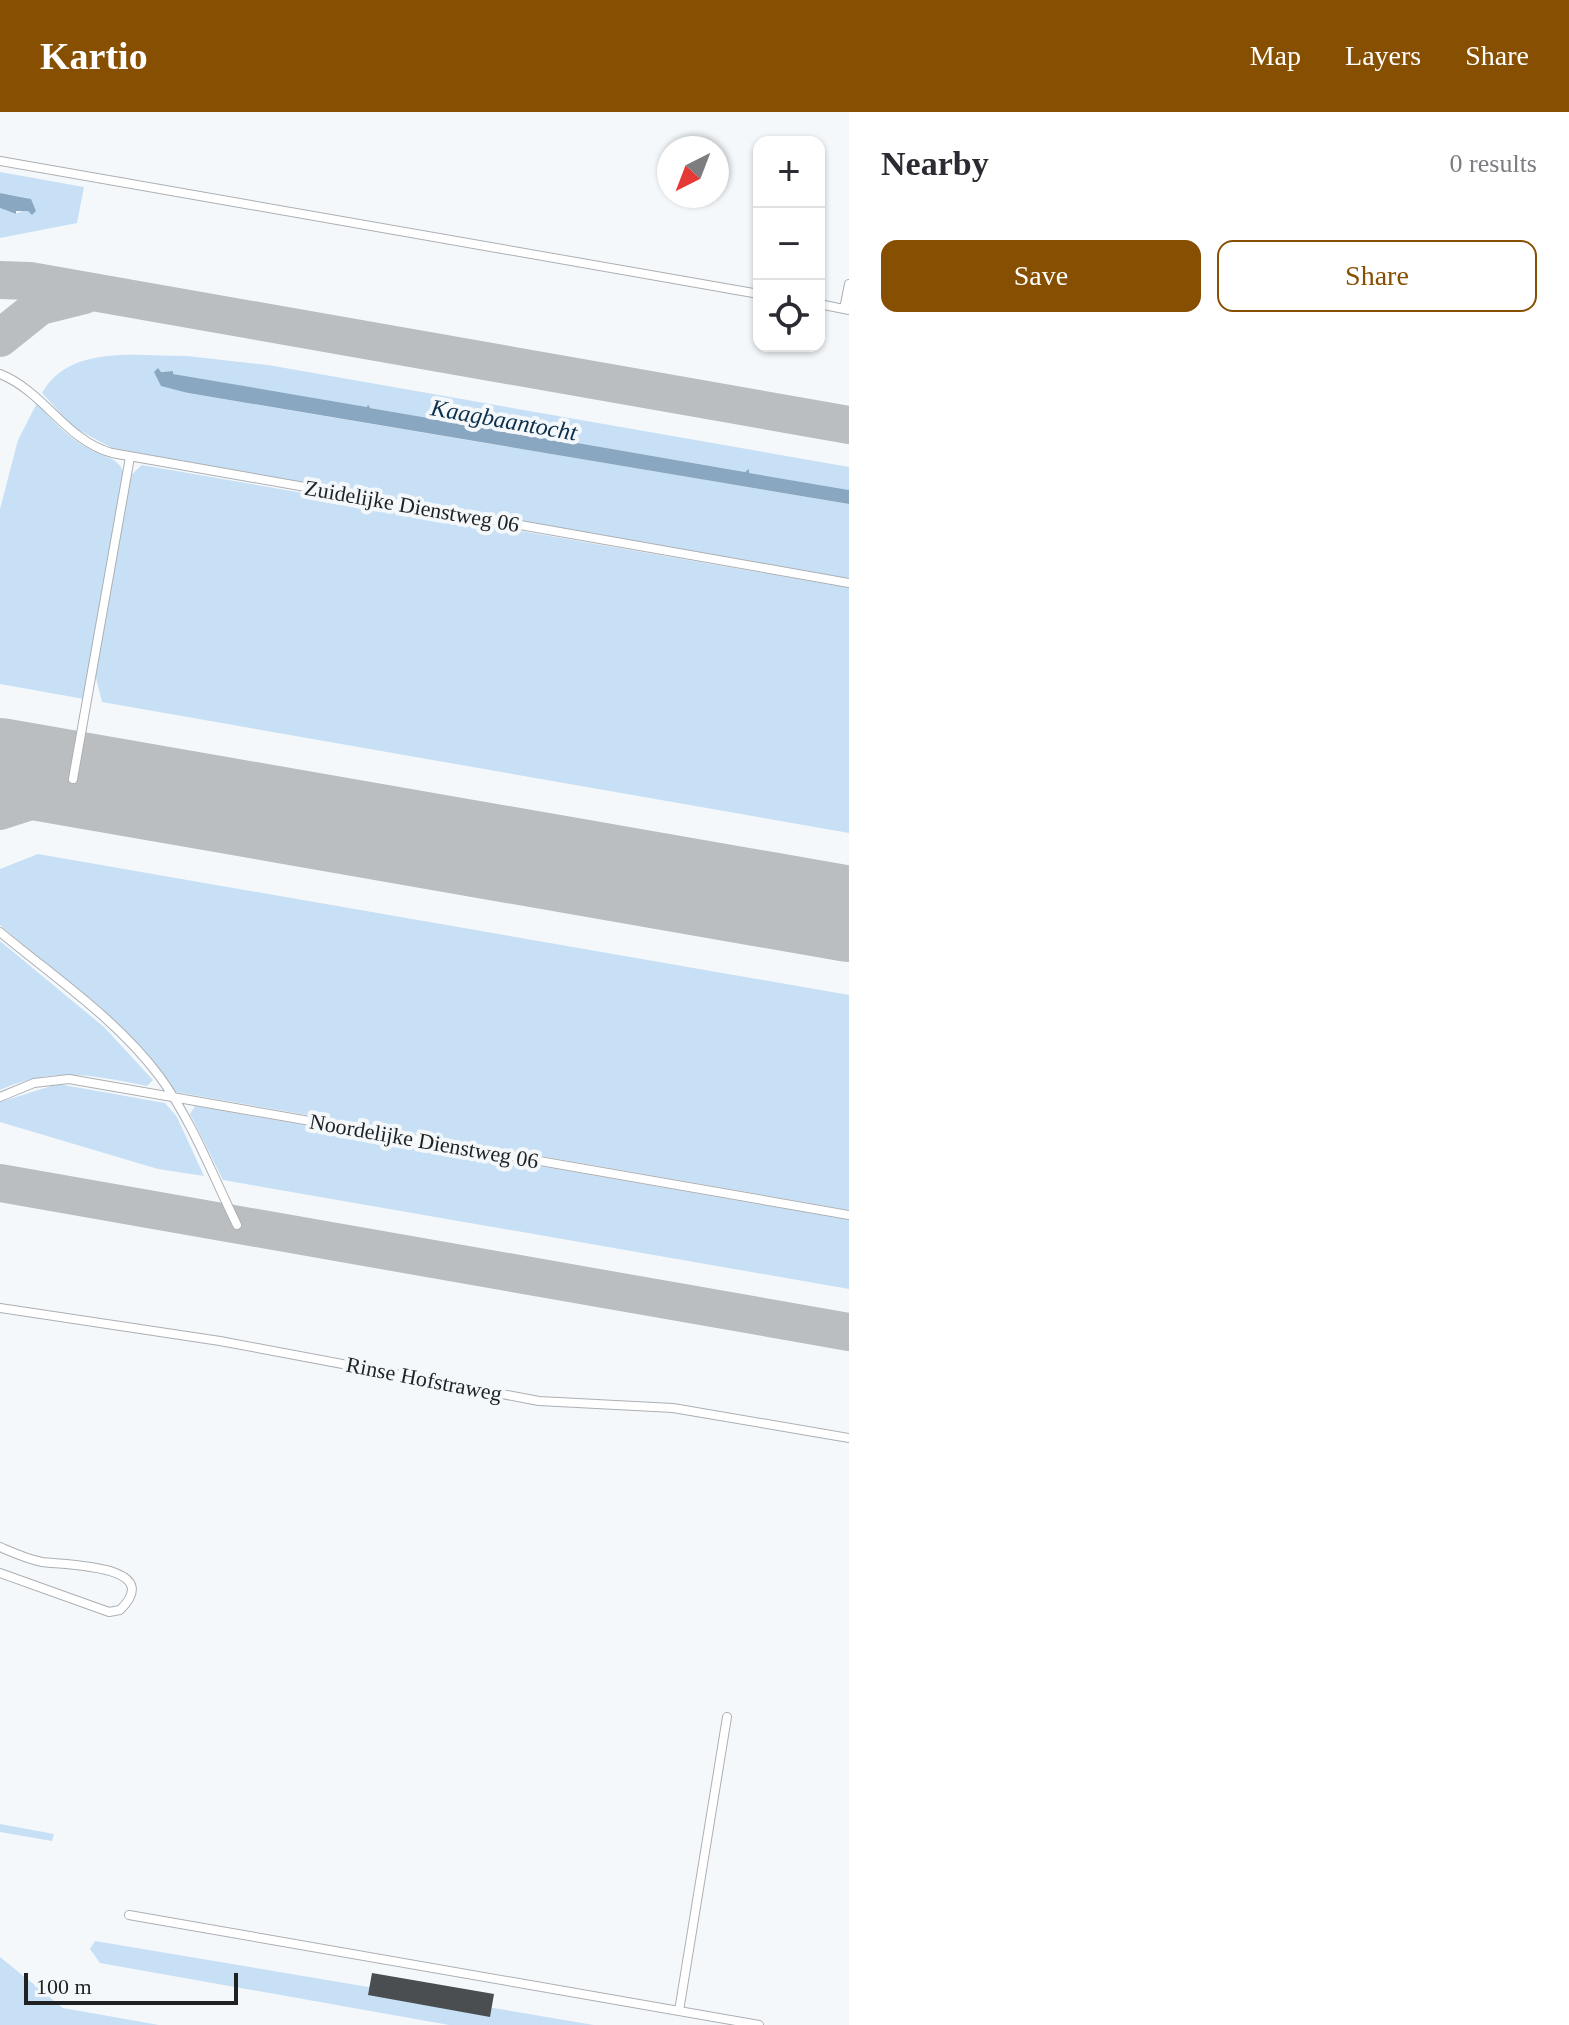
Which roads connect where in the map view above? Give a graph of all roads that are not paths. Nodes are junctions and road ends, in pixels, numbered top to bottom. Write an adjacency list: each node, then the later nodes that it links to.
1 (0, 161): 3 (lane)
2 (849, 284): 5 (lane)
3 (753, 293)
4 (825, 305): 5 (lane)
5 (847, 309)
6 (0, 374): 7 (lane, Zuidelijke Dienstweg 06)
7 (130, 457): 8 (lane, Zuidelijke Dienstweg 06); 9 (lane)
8 (849, 583)
9 (73, 779)
10 (0, 932): 12 (lane)
11 (0, 1097): 12 (lane, Noordelijke Dienstweg 06)
12 (174, 1097): 13 (lane, Noordelijke Dienstweg 06); 14 (lane)
13 (849, 1215)
14 (237, 1225)
15 (0, 1308): 16 (lane, Rinse Hofstraweg)
16 (849, 1438)
17 (0, 1547): 18 (lane)
18 (0, 1573)
19 (727, 1717): 21 (lane)
20 (129, 1915): 21 (lane)
21 (679, 2011): 22 (lane)
22 (759, 2025)

